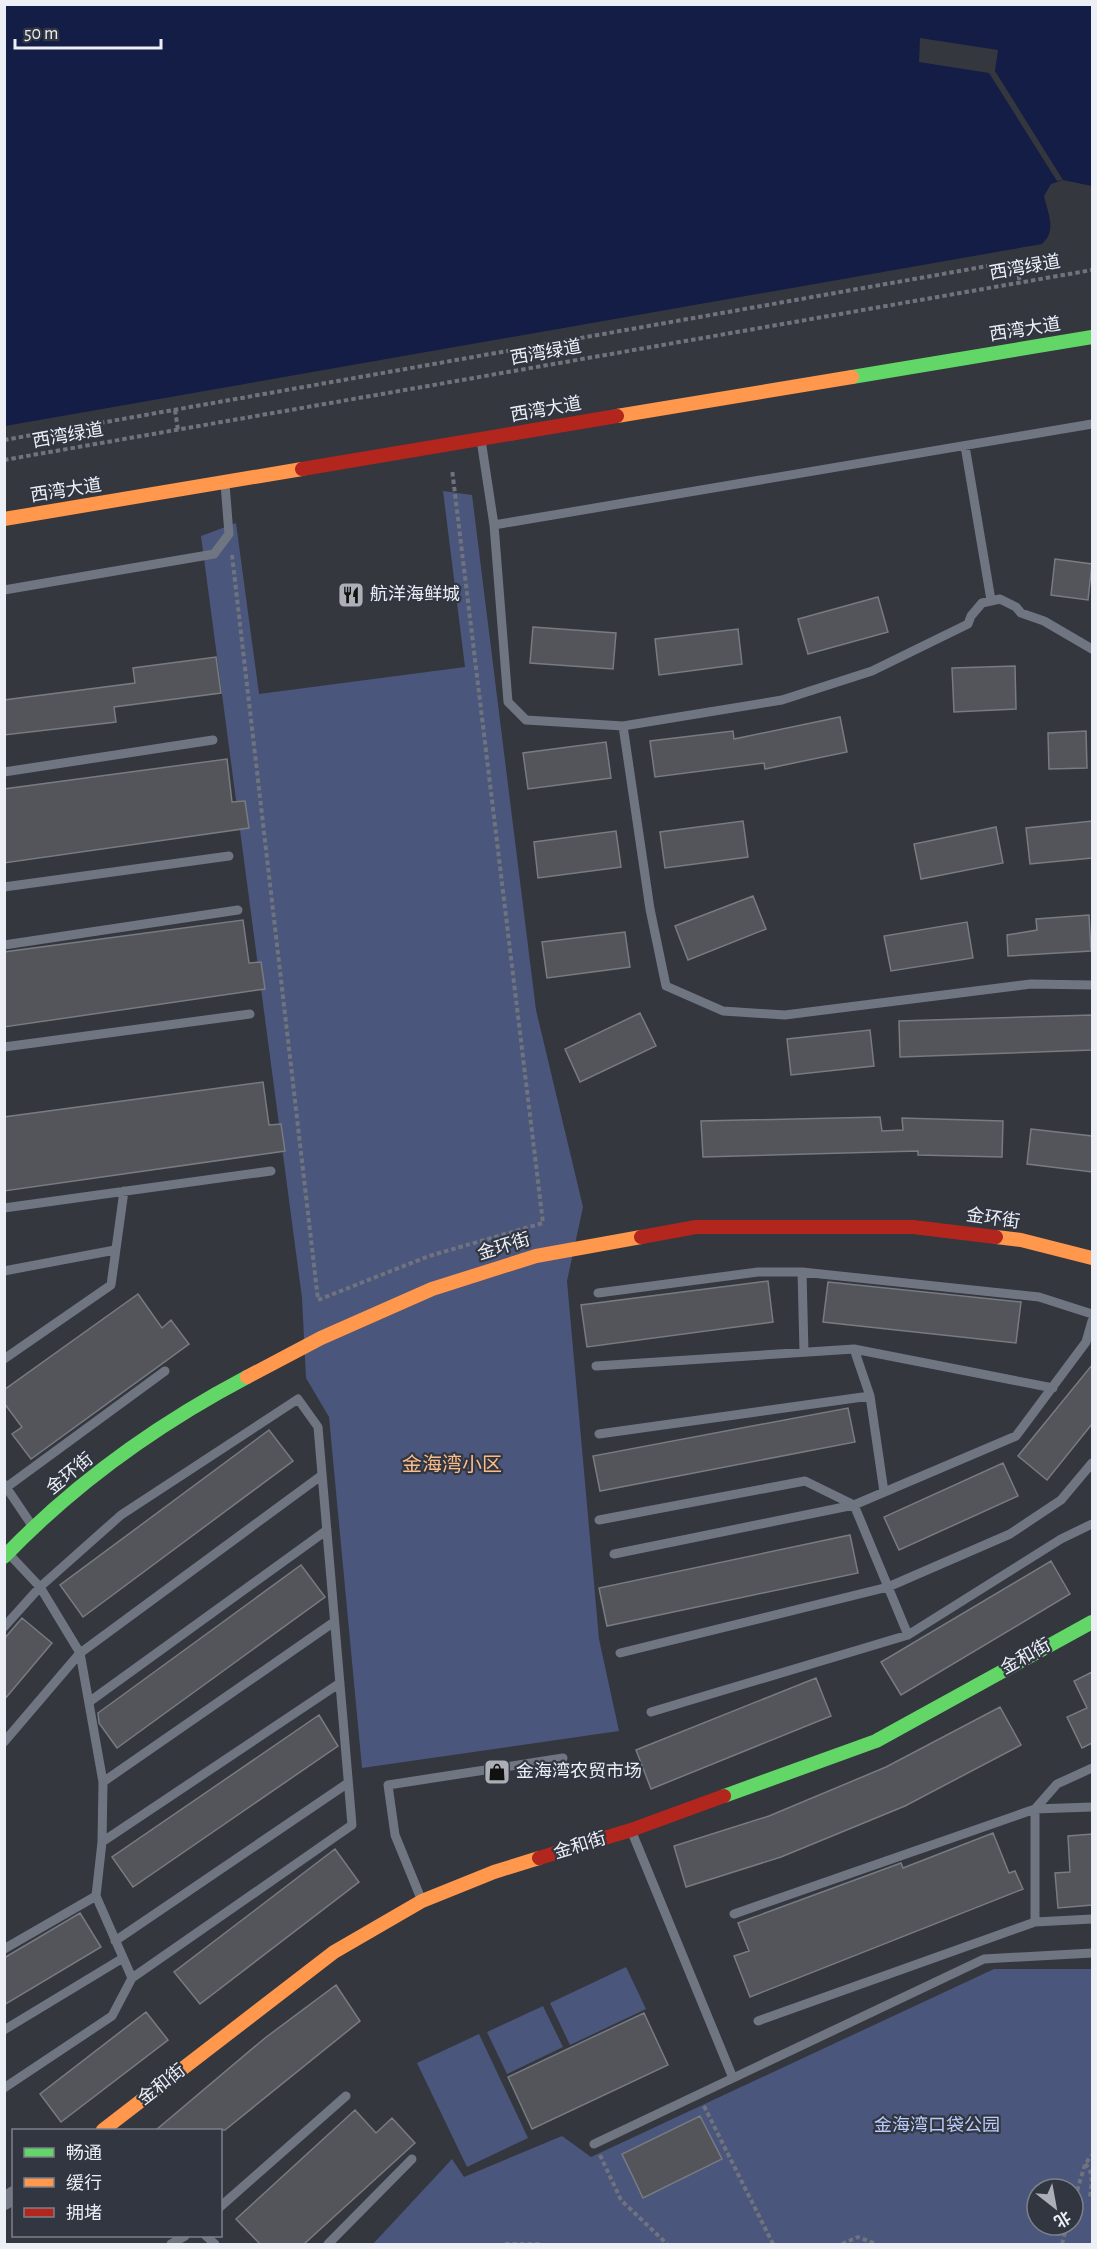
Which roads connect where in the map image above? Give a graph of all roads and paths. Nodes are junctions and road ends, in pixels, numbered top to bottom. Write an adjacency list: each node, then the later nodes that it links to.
1 (1092, 270): 2 (path, 西湾绿道)
2 (1020, 283): 4 (path); 6 (path, 西湾绿道)
3 (1092, 337): 8 (street, 西湾大道)
4 (175, 410): 6 (path); 7 (path)
5 (1092, 424): 9 (lane)
6 (178, 430): 10 (path, 西湾绿道)
7 (4, 440)
8 (481, 440): 12 (street, 西湾大道); 14 (lane)
9 (965, 446): 14 (lane); 17 (lane)
10 (4, 460)
11 (452, 469): 15 (path)
12 (225, 484): 13 (street, 西湾大道); 15 (lane)
13 (4, 519)
14 (494, 525): 19 (lane)
15 (229, 534): 16 (lane)
16 (4, 590)
17 (991, 600): 18 (lane); 19 (lane)
18 (1092, 650)
19 (623, 726): 26 (lane)
20 (213, 740): 21 (lane)
21 (4, 772)
22 (229, 856): 23 (lane)
23 (4, 886)
24 (238, 910): 25 (lane)
25 (4, 945)
26 (1092, 985)
27 (250, 1014): 28 (lane)
28 (4, 1047)
29 (271, 1171): 30 (lane)
30 (124, 1191): 31 (lane); 32 (lane)
31 (4, 1208)
32 (115, 1250): 34 (lane); 41 (lane)
33 (1092, 1258): 54 (street, 金环街)
34 (4, 1271)
35 (802, 1272): 36 (lane); 37 (lane); 40 (lane)
36 (598, 1293)
37 (1092, 1314)
38 (1092, 1321): 44 (lane)
39 (854, 1349): 40 (lane); 44 (lane); 45 (lane)
40 (804, 1352): 42 (lane)
41 (4, 1359)
42 (596, 1366)
43 (165, 1371): 49 (lane)
44 (1053, 1388): 50 (lane)
45 (870, 1396): 46 (lane); 50 (lane)
46 (599, 1434)
47 (1092, 1463): 59 (lane)
48 (322, 1475): 55 (lane); 58 (lane); 64 (lane)
49 (5, 1486): 54 (lane)
50 (884, 1492): 51 (lane)
51 (854, 1505): 52 (lane); 56 (lane); 59 (lane)
52 (599, 1520)
53 (1092, 1524): 63 (lane)
54 (33, 1527): 57 (street, 金环街)
55 (327, 1530): 60 (lane); 67 (lane)
56 (614, 1554)
57 (6, 1555): 58 (lane)
58 (40, 1587): 62 (lane); 64 (lane)
59 (888, 1587): 63 (lane); 65 (lane)
60 (334, 1622): 66 (lane); 72 (lane)
61 (1092, 1622): 76 (street, 金和街)
62 (4, 1627)
63 (908, 1635): 68 (lane)
64 (80, 1653): 67 (lane); 69 (lane)
65 (620, 1653)
66 (340, 1683): 73 (lane); 77 (lane)
67 (89, 1702): 72 (lane)
68 (651, 1712)
69 (4, 1742)
70 (563, 1758): 79 (lane)
71 (1092, 1768): 75 (lane)
72 (103, 1782): 77 (lane)
73 (348, 1783): 83 (lane); 87 (lane)
74 (1092, 1807): 75 (lane)
75 (1035, 1809): 80 (lane); 82 (lane)
76 (632, 1830): 79 (street, 金和街); 90 (lane)
77 (102, 1842): 78 (lane)
78 (96, 1896): 83 (lane); 84 (lane)
79 (422, 1901): 94 (street, 金和街)
80 (734, 1914)
81 (1092, 1919): 82 (lane)
82 (1035, 1922): 88 (lane)
83 (116, 1941): 86 (lane)
84 (4, 1949)
85 (1092, 1953): 90 (lane)
86 (123, 1958): 87 (lane); 89 (lane)
87 (132, 1978): 91 (lane)
88 (758, 2021)
89 (4, 2030)
90 (733, 2078): 92 (lane)
91 (4, 2088)
92 (699, 2094): 95 (lane); 106 (path)
93 (346, 2096): 101 (lane)
94 (104, 2129)
95 (594, 2144): 105 (path)
96 (1092, 2155): 98 (path)
97 (412, 2159): 102 (lane)
98 (1085, 2164): 99 (path); 100 (path)
99 (1081, 2177)
100 (1090, 2198)
101 (222, 2205)
102 (328, 2244)
103 (505, 2244): 104 (path)
104 (542, 2244)
105 (668, 2244)
106 (773, 2244)
107 (842, 2244): 108 (path)
108 (876, 2244)

